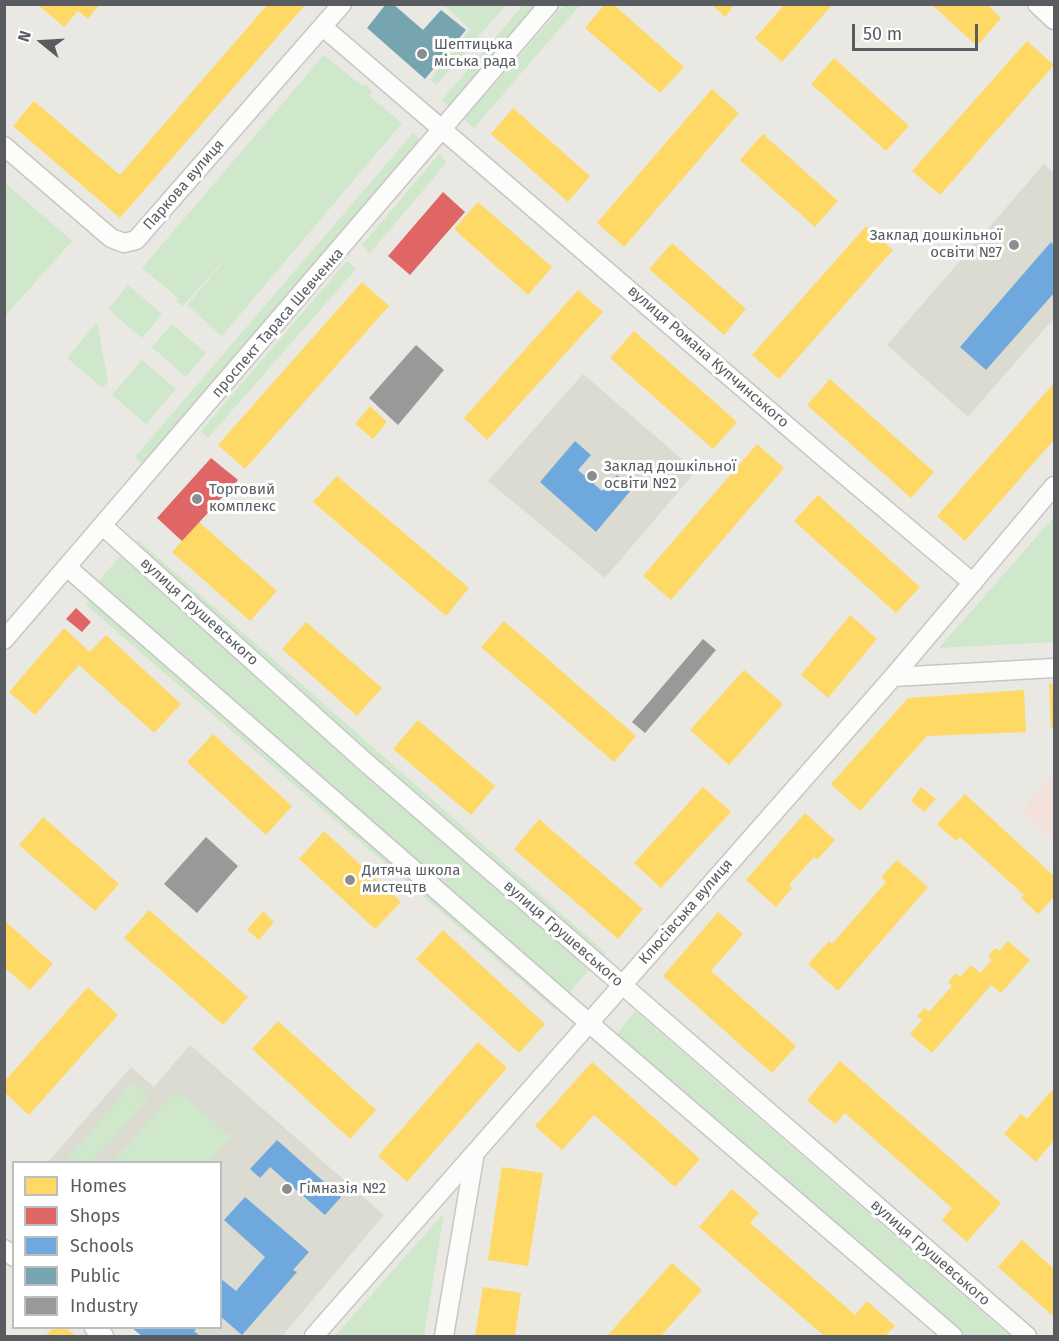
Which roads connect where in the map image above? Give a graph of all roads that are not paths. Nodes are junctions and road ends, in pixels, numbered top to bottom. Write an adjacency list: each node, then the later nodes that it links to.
1 (342, 4): 5 (street, Паркова вулиця)
2 (549, 4): 6 (street, проспект Тараса Шевченка)
3 (1037, 4): 4 (street)
4 (1054, 20)
5 (323, 27): 6 (street, вулиця Романа Купчинського); 7 (street, Паркова вулиця)
6 (445, 129): 9 (street, проспект Тараса Шевченка); 11 (street, вулиця Романа Купчинського)
7 (4, 146)
8 (1054, 486): 11 (street, Клюсівська вулиця)
9 (104, 526): 10 (street, проспект Тараса Шевченка); 15 (street, вулиця Грушевського)
10 (68, 568): 12 (street, проспект Тараса Шевченка); 16 (street)
11 (973, 583): 14 (street, Клюсівська вулиця)
12 (4, 640)
13 (1054, 668): 14 (street)
14 (892, 677): 15 (street, Клюсівська вулиця)
15 (622, 985): 16 (street, Клюсівська вулиця); 21 (street, вулиця Грушевського)
16 (589, 1023): 17 (street, Клюсівська вулиця); 20 (street)
17 (474, 1157): 18 (street, Клюсівська вулиця); 19 (street)
18 (314, 1336)
19 (444, 1336)
20 (953, 1336)
21 (1027, 1336)

